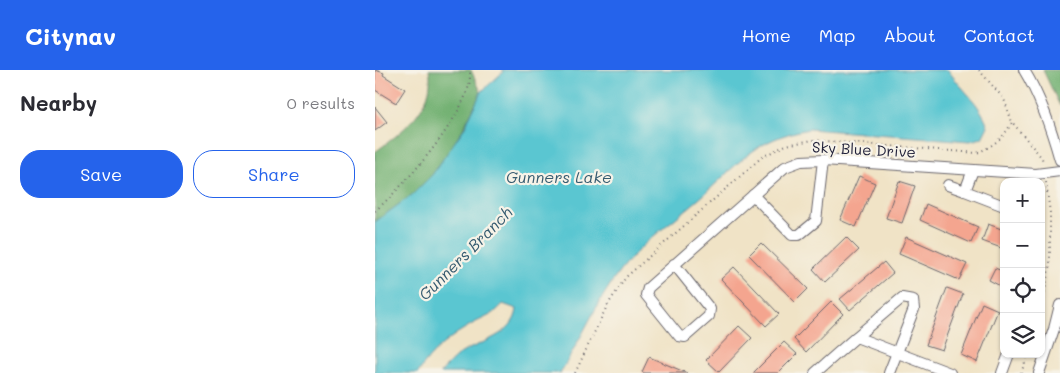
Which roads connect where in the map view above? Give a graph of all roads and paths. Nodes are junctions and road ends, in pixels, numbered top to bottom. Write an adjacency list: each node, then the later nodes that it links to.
1 (470, 70): 13 (path)
2 (979, 70): 8 (path)
3 (1024, 70): 5 (street)
4 (823, 160): 6 (street, Sky Blue Drive); 11 (street, Sky Blue Drive); 11 (street)
5 (1060, 160)
6 (973, 170): 8 (street, Sky Blue Drive); 10 (street)
7 (1060, 171): 8 (street, Sky Blue Drive)
8 (1045, 173): 15 (path)
9 (948, 185): 10 (street)
10 (965, 191): 12 (street)
11 (753, 195): 14 (street, Sky Blue Drive)
12 (1000, 204)
13 (375, 211)
14 (674, 264): 14 (street, Sky Blue Drive)
15 (1045, 292)
16 (1060, 305): 26 (street)
17 (856, 338): 18 (street); 18 (street); 21 (street)
18 (897, 353): 22 (street); 23 (street)
19 (1008, 358): 24 (street)
20 (1027, 358): 25 (path)
21 (815, 373)
22 (889, 373)
23 (950, 373)
24 (1002, 373)
25 (1021, 373)
26 (1039, 373)

